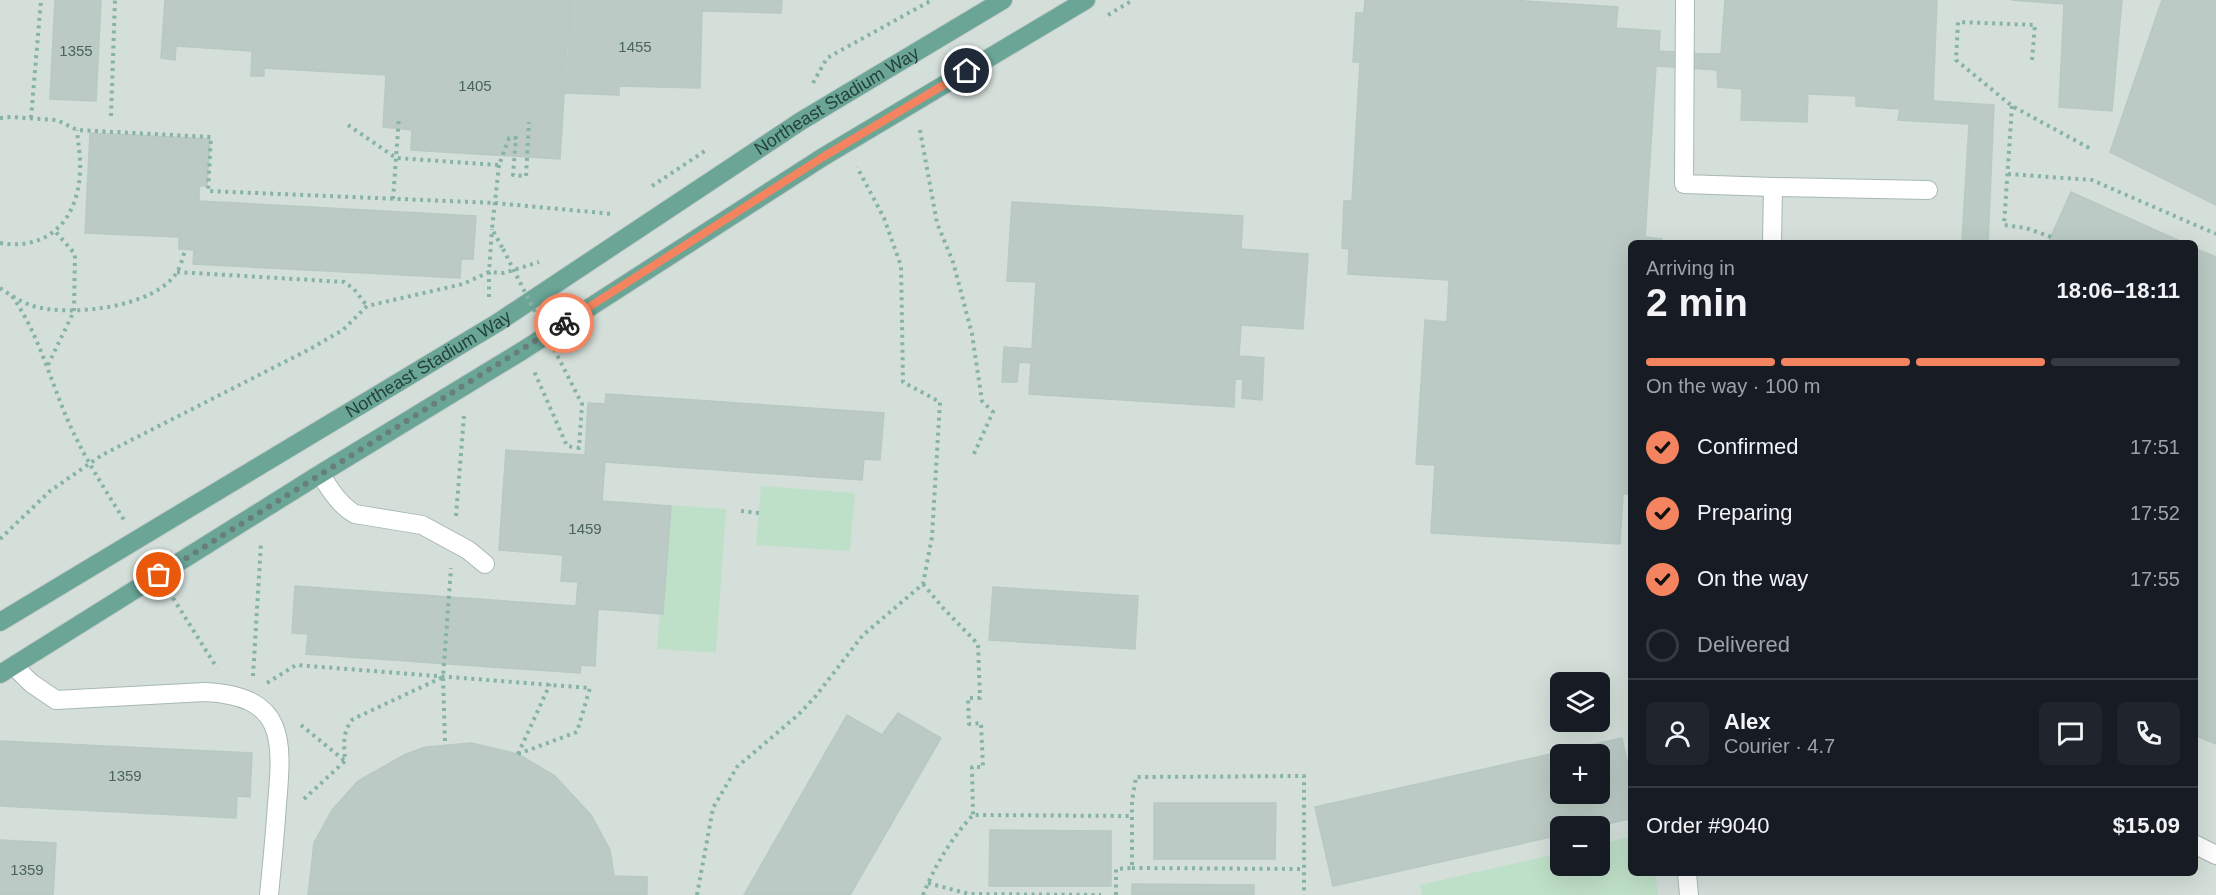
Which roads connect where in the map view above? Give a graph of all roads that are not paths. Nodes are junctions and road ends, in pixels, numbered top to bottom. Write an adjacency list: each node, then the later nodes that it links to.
1 (1003, 0): 9 (main road, Northeast Stadium Way)
2 (1086, 0): 7 (main road, Northeast Stadium Way)
3 (1685, 0): 4 (lane)
4 (1773, 187): 5 (lane); 6 (lane)
5 (1928, 190)
6 (1772, 240)
7 (320, 474): 8 (lane); 10 (main road, Northeast Stadium Way)
8 (485, 564)
9 (0, 622)
10 (7, 670): 14 (lane)
11 (2198, 846): 12 (lane)
12 (2216, 855)
13 (1688, 876): 15 (lane)
14 (269, 895)
15 (1689, 895)

